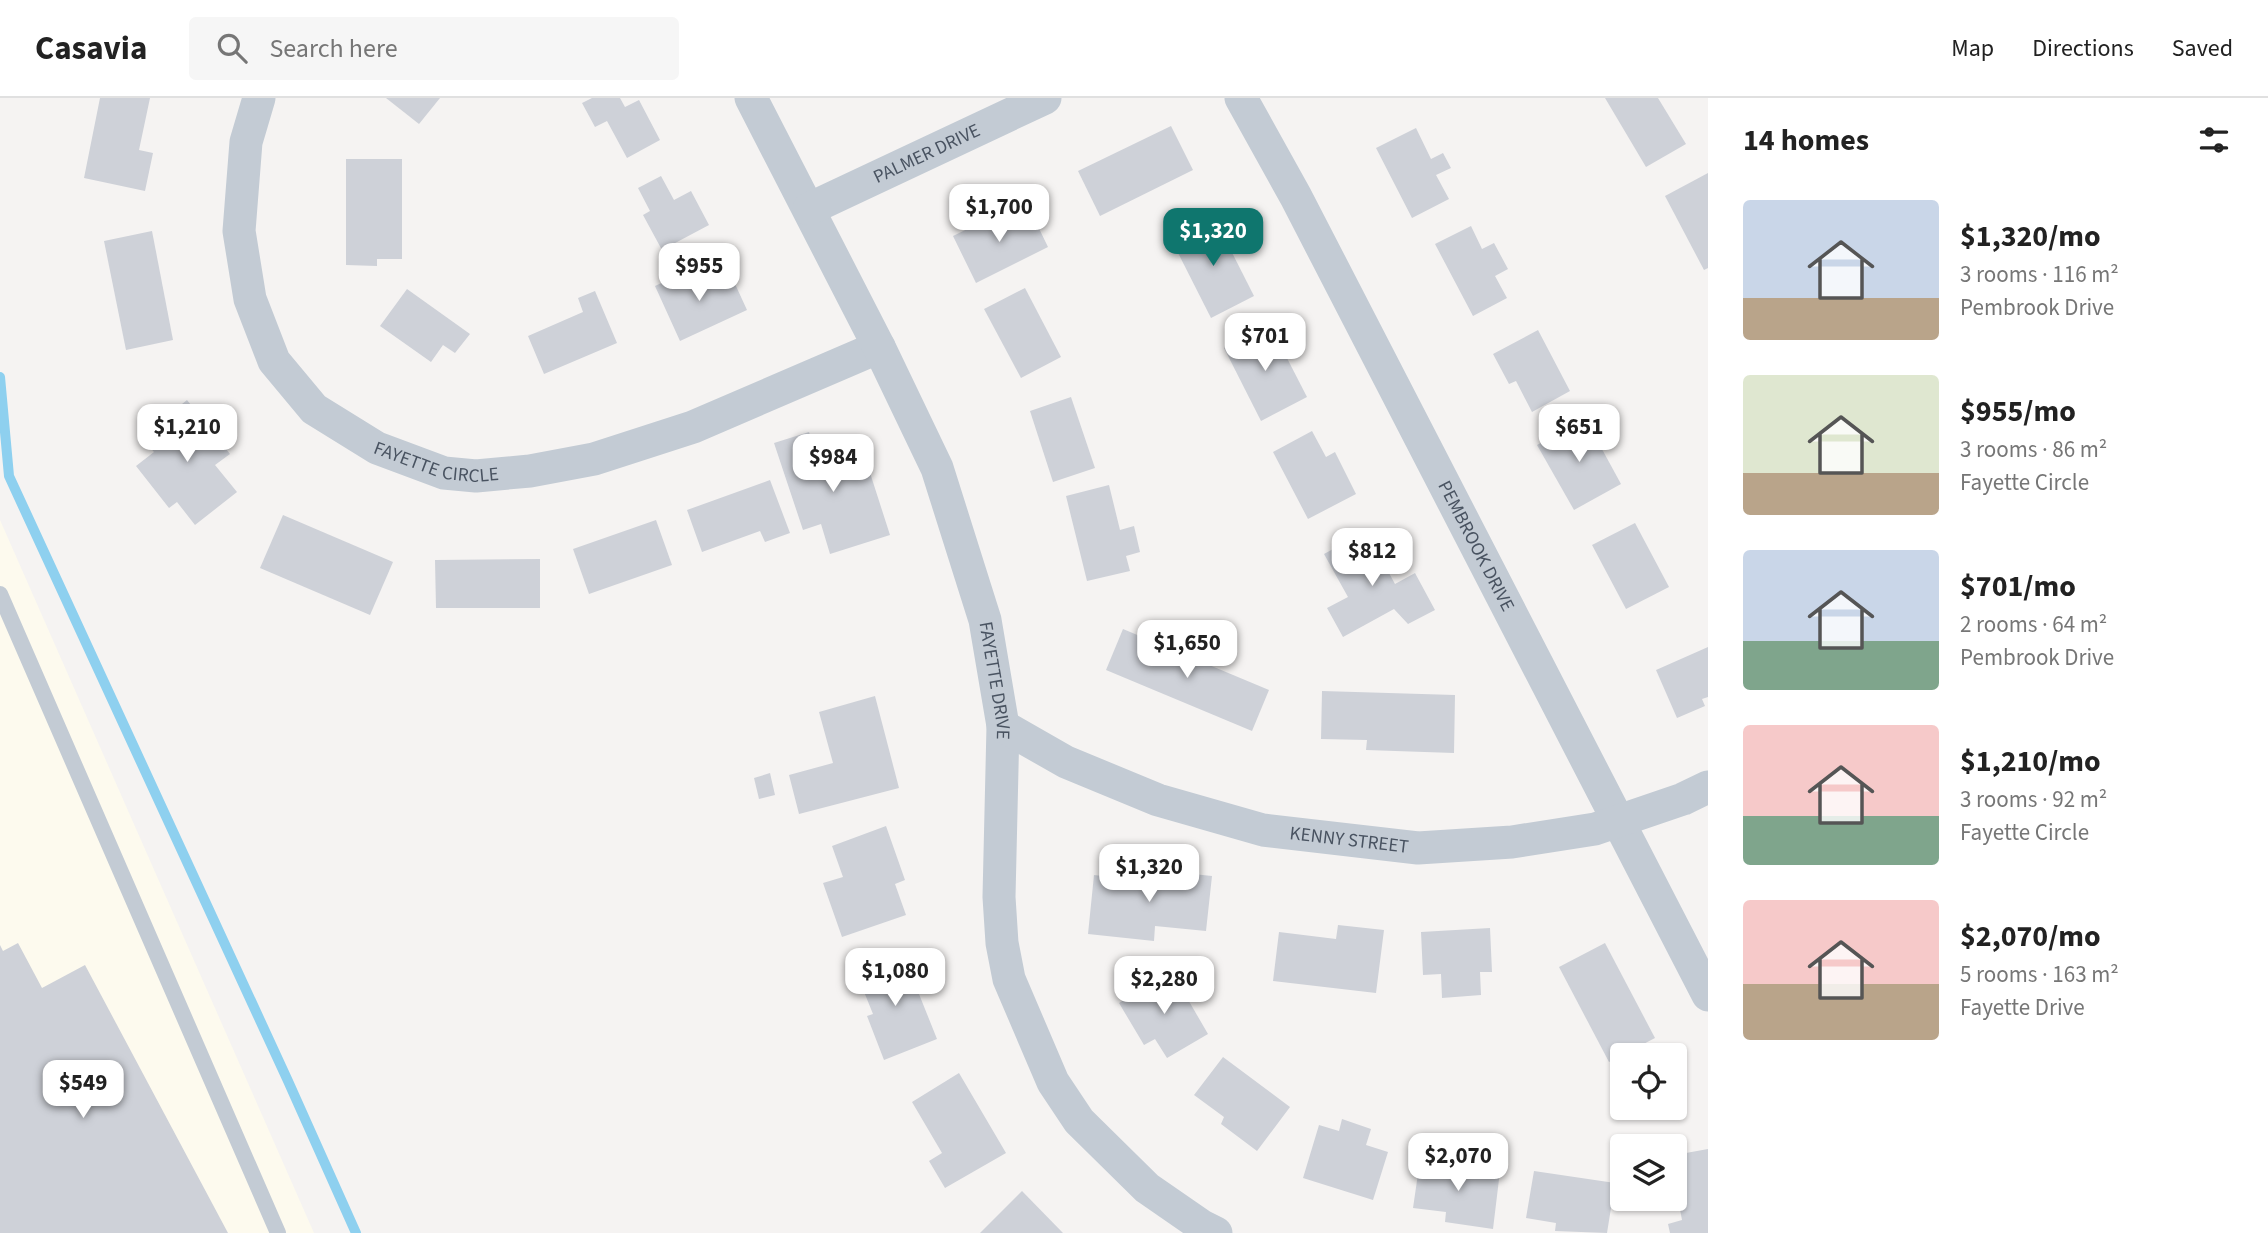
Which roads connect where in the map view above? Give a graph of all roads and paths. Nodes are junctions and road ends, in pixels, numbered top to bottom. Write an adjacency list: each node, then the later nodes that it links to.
1 (259, 98): 6 (street, FAYETTE CIRCLE)
2 (751, 98): 5 (street, FAYETTE DRIVE)
3 (1045, 98): 5 (street, PALMER DRIVE)
4 (1241, 98): 10 (street, PEMBROOK DRIVE)
5 (810, 209): 6 (street, FAYETTE DRIVE)
6 (879, 347): 8 (street, FAYETTE DRIVE)
7 (0, 594): 12 (lane)
8 (1003, 726): 10 (street, KENNY STREET); 13 (street, FAYETTE DRIVE)
9 (1708, 787): 10 (street, KENNY STREET)
10 (1619, 821): 11 (street, PEMBROOK DRIVE)
11 (1708, 995)
12 (278, 1233)
13 (1216, 1233)

